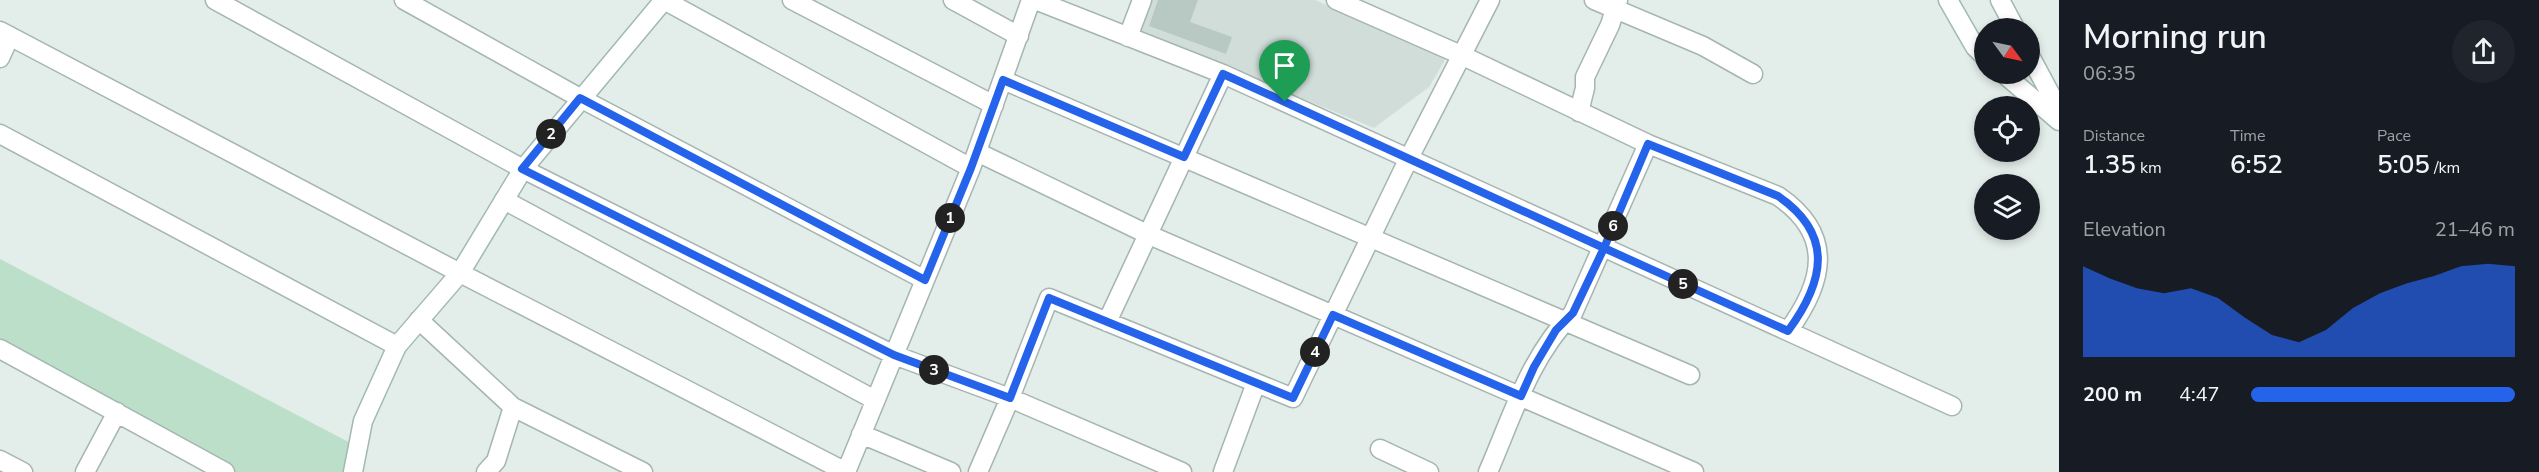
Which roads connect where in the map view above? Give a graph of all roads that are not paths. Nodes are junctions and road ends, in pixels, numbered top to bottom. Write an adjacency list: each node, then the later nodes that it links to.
1 (215, 0): 38 (street)
2 (404, 0): 28 (street)
3 (664, 0): 28 (street); 36 (street)
4 (792, 0): 29 (street)
5 (953, 0): 18 (street)
6 (1033, 0): 18 (street); 19 (street)
7 (1142, 0): 19 (street)
8 (1336, 0): 21 (street)
9 (1490, 0): 21 (street)
10 (1594, 0): 14 (street)
11 (1948, 0): 20 (street)
12 (2000, 0): 15 (street)
13 (2012, 0): 16 (street)
14 (1616, 4): 24 (street); 31 (street)
15 (2010, 18)
16 (2013, 18)
17 (5, 34): 22 (street); 43 (street)
18 (1019, 36): 26 (street)
19 (1128, 37): 23 (street)
20 (1974, 45)
21 (1461, 55): 31 (street); 37 (street)
22 (0, 57)
23 (1223, 74): 35 (street); 37 (street)
24 (1753, 74)
25 (2040, 75): 30 (street)
26 (1003, 80): 29 (street); 35 (street)
27 (2015, 84): 32 (street)
28 (580, 98): 38 (street); 44 (street)
29 (994, 105): 36 (street)
30 (2059, 110)
31 (1579, 112): 34 (street)
32 (2059, 122)
33 (0, 134): 50 (street)
34 (1648, 144): 42 (street); 49 (street)
35 (1184, 157): 40 (street); 41 (street)
36 (974, 160): 40 (street); 44 (street)
37 (1408, 160): 41 (street); 42 (street)
38 (522, 169): 39 (street); 52 (street)
39 (504, 200): 43 (street); 57 (street)
40 (1148, 234): 45 (street); 47 (street)
41 (1371, 237): 45 (street); 48 (street)
42 (1604, 248): 48 (street); 49 (street)
43 (460, 273): 46 (street); 71 (street)
44 (925, 280): 52 (street)
45 (1333, 315): 54 (street); 55 (street)
46 (419, 320): 50 (street); 58 (street)
47 (1107, 322): 54 (street); 56 (street)
48 (1564, 323): 53 (street); 55 (street)
49 (1788, 331): 59 (street)
50 (397, 346): 68 (street)
51 (0, 349): 60 (street)
52 (894, 355): 56 (street); 57 (street)
53 (1690, 375)
54 (1256, 383): 75 (street)
55 (1521, 396): 77 (street); 78 (street)
56 (1010, 398): 73 (street); 74 (street)
57 (875, 400): 61 (street)
58 (513, 406): 64 (street); 69 (street)
59 (1952, 406)
60 (117, 412): 66 (street); 67 (street)
61 (861, 434): 71 (street); 72 (street)
62 (1380, 449): 76 (street)
63 (0, 460): 65 (street)
64 (608, 464): 70 (street)
65 (23, 472)
66 (85, 472)
67 (225, 472)
68 (353, 472)
69 (486, 472)
70 (642, 472)
71 (846, 472)
72 (951, 472)
73 (978, 472)
74 (1182, 472)
75 (1223, 472)
76 (1430, 472)
77 (1488, 472)
78 (1694, 472)

